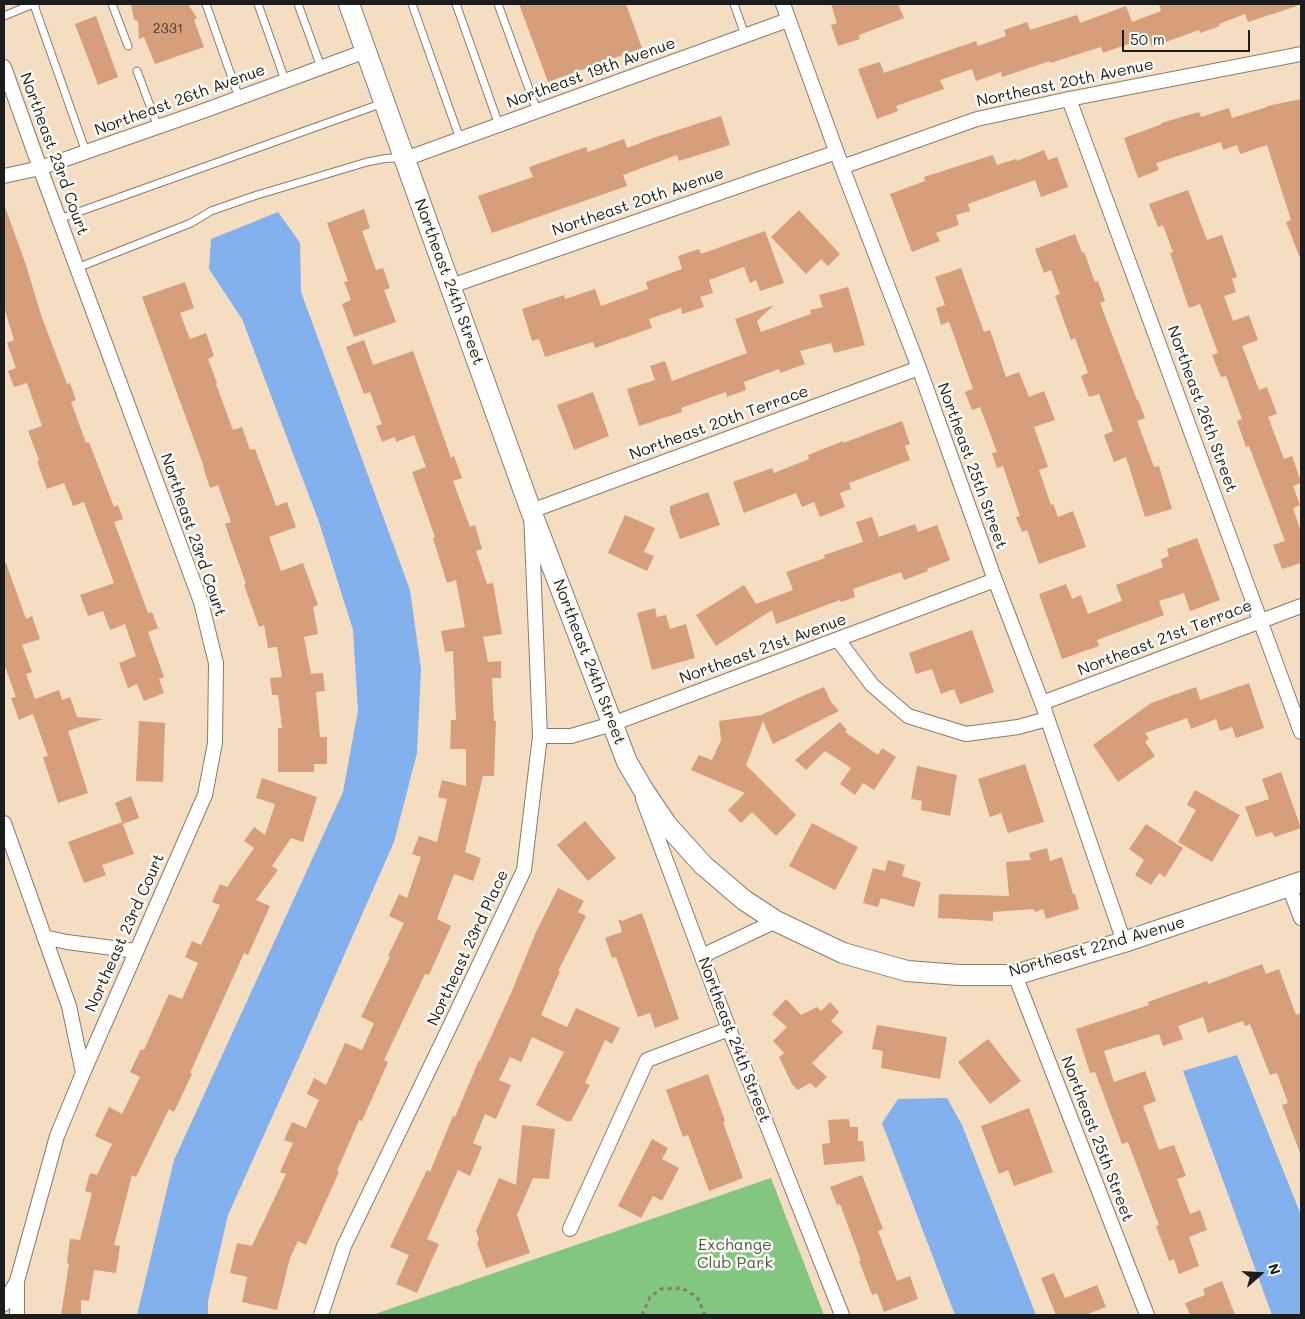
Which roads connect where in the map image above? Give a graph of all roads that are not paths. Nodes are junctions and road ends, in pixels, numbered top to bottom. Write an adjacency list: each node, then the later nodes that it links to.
1 (34, 4): 12 (lane); 29 (lane)
2 (112, 4): 15 (lane)
3 (206, 4): 22 (lane)
4 (258, 4): 21 (lane)
5 (298, 4): 19 (lane)
6 (349, 4): 16 (street, Northeast 24th Street)
7 (412, 4): 28 (lane)
8 (456, 4): 26 (lane)
9 (498, 4): 25 (lane)
10 (734, 4): 14 (lane)
11 (783, 4): 13 (street, Northeast 25th Street)
12 (4, 16)
13 (788, 20): 14 (street, Northeast 19th Avenue); 30 (street, Northeast 25th Street)
14 (745, 36): 25 (street, Northeast 19th Avenue)
15 (128, 46)
16 (366, 51): 19 (street, Northeast 26th Avenue); 24 (street, Northeast 24th Street)
17 (1301, 54): 23 (street, Northeast 20th Avenue)
18 (4, 67): 33 (street, Northeast 23rd Court)
19 (321, 68): 21 (street, Northeast 26th Avenue)
20 (137, 71): 27 (lane)
21 (285, 80): 22 (street, Northeast 26th Avenue)
22 (239, 98): 27 (street, Northeast 26th Avenue)
23 (1070, 99): 32 (street, Northeast 20th Avenue); 42 (street, Northeast 26th Street)
24 (385, 102): 31 (street, Northeast 24th Street); 35 (lane)
25 (537, 112): 26 (street, Northeast 19th Avenue)
26 (499, 125): 28 (street, Northeast 19th Avenue)
27 (158, 127): 29 (street, Northeast 26th Avenue)
28 (460, 139): 31 (street, Northeast 19th Avenue)
29 (86, 152): 33 (street, Northeast 26th Avenue)
30 (837, 152): 32 (street, Northeast 25th Street); 37 (street, Northeast 20th Avenue)
31 (405, 159): 36 (lane); 37 (street, Northeast 24th Street)
32 (842, 167): 38 (street, Northeast 25th Street)
33 (40, 168): 34 (street, Northeast 26th Avenue); 35 (street, Northeast 23rd Court)
34 (4, 176)
35 (59, 219): 36 (street, Northeast 23rd Court)
36 (78, 268): 56 (street, Northeast 23rd Court)
37 (451, 286): 39 (street, Northeast 24th Street)
38 (919, 368): 39 (street, Northeast 20th Terrace); 40 (street, Northeast 25th Street)
39 (531, 511): 46 (street, Northeast 24th Street); 48 (street, Northeast 23rd Place)
40 (994, 580): 43 (street, Northeast 21st Avenue); 44 (street, Northeast 25th Street)
41 (1301, 606): 42 (street, Northeast 21st Terrace)
42 (1260, 622): 44 (street, Northeast 21st Terrace); 47 (street, Northeast 26th Street)
43 (838, 640): 45 (street); 46 (street, Northeast 21st Avenue)
44 (1042, 703): 45 (street, Northeast 25th Street)
45 (1047, 719): 55 (street, Northeast 25th Street)
46 (612, 724): 48 (street, Northeast 21st Avenue); 49 (street, Northeast 24th Street)
47 (1301, 732)
48 (540, 736): 65 (street, Northeast 23rd Place)
49 (627, 762): 53 (street, Northeast 22nd Avenue); 57 (street, Northeast 24th Street)
50 (4, 823): 54 (street)
51 (1295, 884): 52 (street); 55 (street, Northeast 22nd Avenue)
52 (1301, 918)
53 (776, 921): 57 (street); 58 (street, Northeast 22nd Avenue)
54 (44, 937): 56 (street); 60 (street)
55 (1124, 942): 58 (street, Northeast 22nd Avenue)
56 (136, 951): 60 (street, Northeast 23rd Court)
57 (702, 956): 59 (street, Northeast 24th Street)
58 (1015, 975): 67 (street, Northeast 25th Street)
59 (729, 1028): 61 (street); 66 (street, Northeast 24th Street)
60 (83, 1073): 62 (street, Northeast 23rd Court)
61 (570, 1228)
62 (17, 1281): 63 (street); 64 (street)
63 (4, 1304)
64 (16, 1315)
65 (322, 1315)
66 (842, 1315)
67 (1147, 1315)

